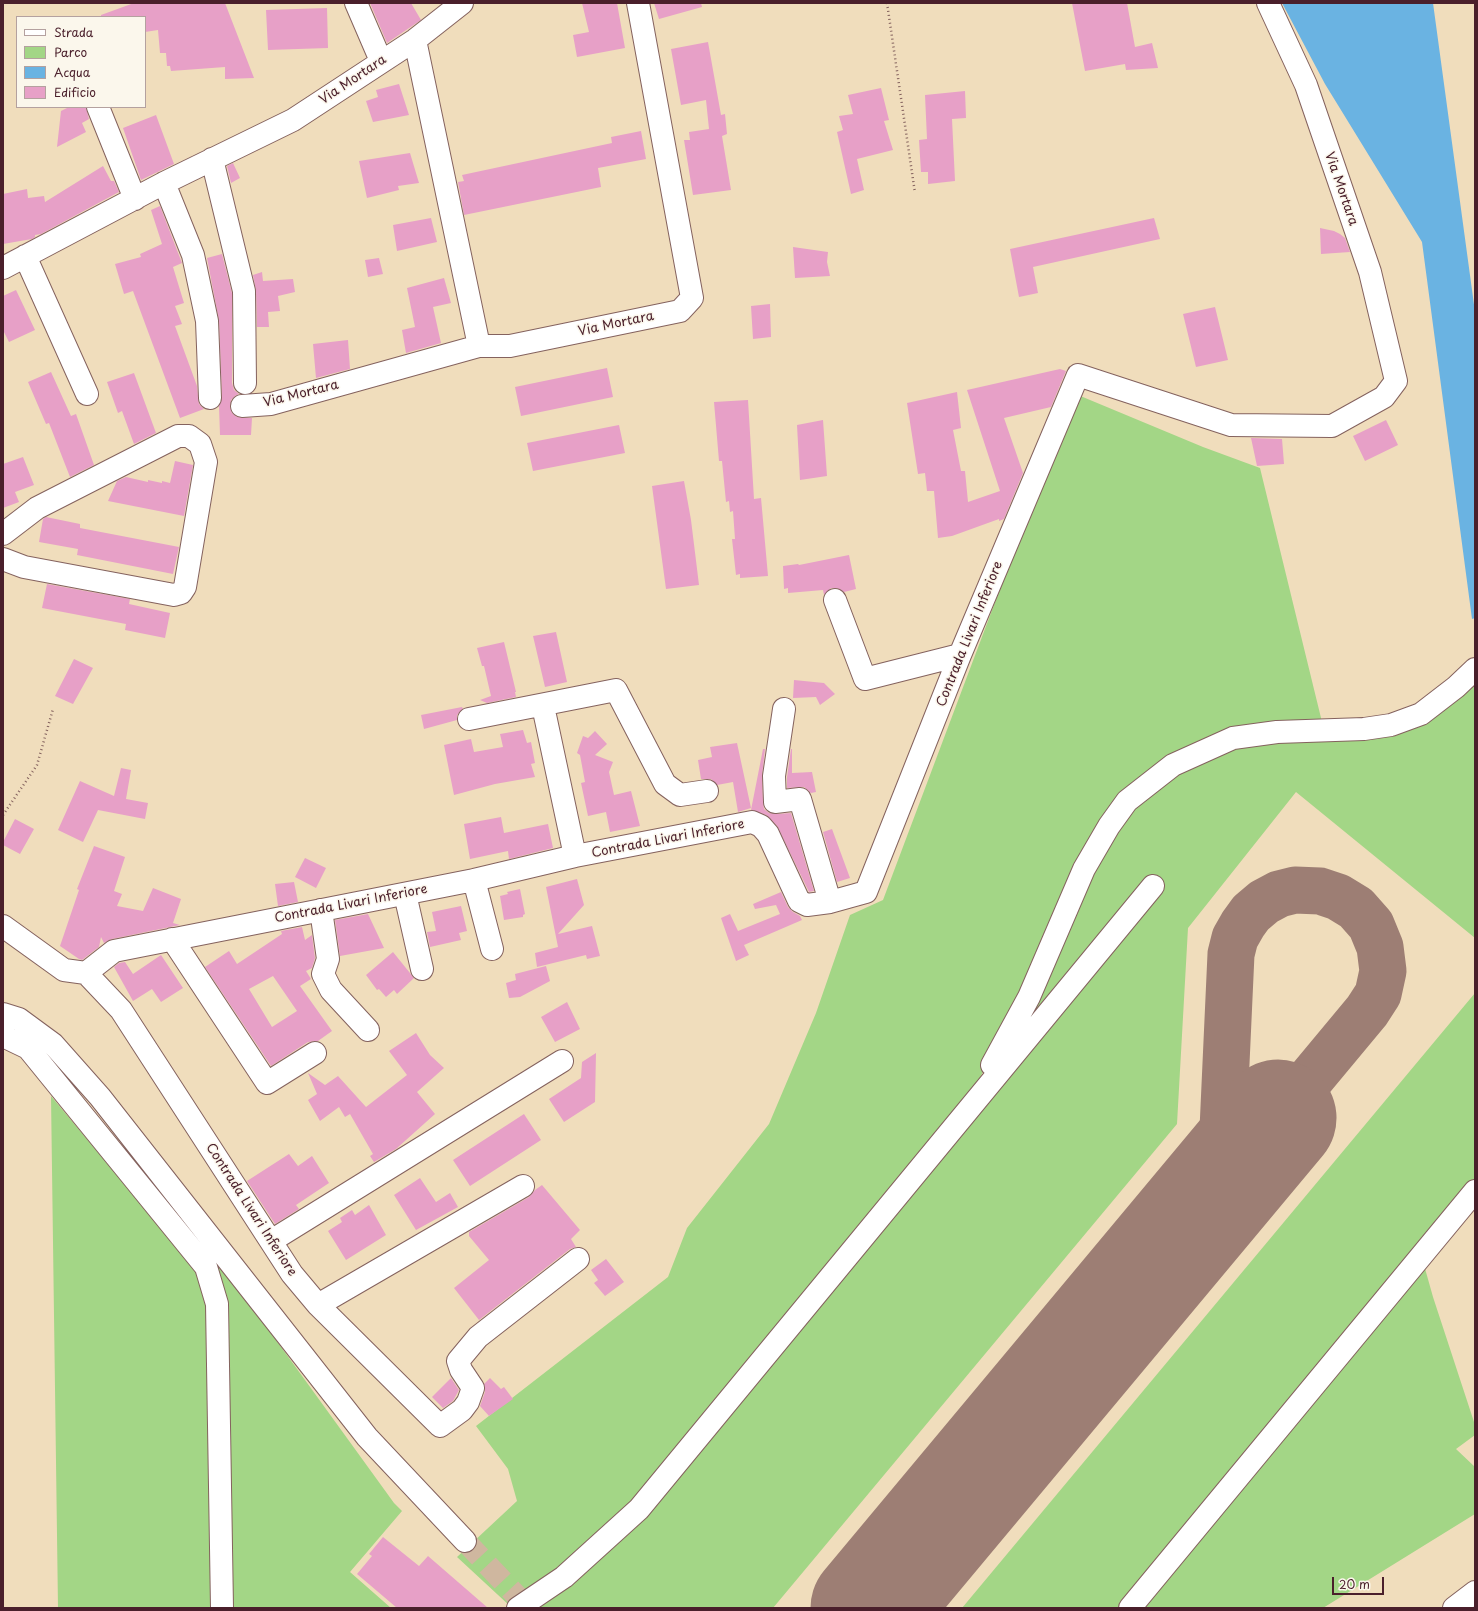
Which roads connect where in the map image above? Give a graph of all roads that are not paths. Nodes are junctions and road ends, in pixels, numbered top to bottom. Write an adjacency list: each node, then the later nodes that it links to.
1 (356, 3): 6 (street)
2 (462, 3): 5 (street, Via Mortara)
3 (638, 3): 13 (street, Via Mortara)
4 (1268, 3): 14 (street, Via Mortara)
5 (415, 40): 6 (street, Via Mortara); 13 (street)
6 (381, 61): 8 (street, Via Mortara)
7 (98, 108): 10 (street)
8 (212, 159): 9 (street, Via Mortara); 15 (street)
9 (164, 183): 10 (street, Via Mortara); 17 (street)
10 (135, 199): 11 (street, Via Mortara)
11 (25, 256): 12 (street, Via Mortara); 16 (street)
12 (3, 268)
13 (479, 346): 18 (street, Via Mortara)
14 (1396, 381): 22 (street, Contrada Livari Inferiore)
15 (245, 383)
16 (87, 394)
17 (210, 398)
18 (242, 406)
19 (3, 534): 20 (street)
20 (3, 559)
21 (835, 600): 22 (street)
22 (960, 655): 32 (street, Contrada Livari Inferiore)
23 (1475, 670): 44 (street)
24 (543, 706): 26 (street); 27 (street); 28 (street, Contrada Livari Inferiore)
25 (784, 709): 32 (street)
26 (469, 719)
27 (707, 791)
28 (576, 856): 29 (street, Contrada Livari Inferiore); 32 (street, Contrada Livari Inferiore)
29 (474, 880): 31 (street, Contrada Livari Inferiore); 36 (street)
30 (1153, 886): 44 (street)
31 (405, 894): 33 (street, Contrada Livari Inferiore); 37 (street)
32 (830, 902)
33 (321, 910): 35 (street, Contrada Livari Inferiore); 40 (street)
34 (3, 926): 38 (street)
35 (172, 939): 38 (street, Contrada Livari Inferiore); 42 (street)
36 (492, 949)
37 (422, 969)
38 (86, 974): 47 (street, Contrada Livari Inferiore)
39 (3, 1014): 50 (street)
40 (368, 1030)
41 (3, 1036): 52 (street)
42 (315, 1053)
43 (562, 1061): 47 (street)
44 (967, 1110): 53 (street)
45 (524, 1186): 49 (street)
46 (1475, 1191): 54 (street)
47 (270, 1241): 49 (street, Contrada Livari Inferiore)
48 (578, 1259): 49 (street, Contrada Livari Inferiore)
49 (318, 1305)
50 (465, 1541)
51 (1475, 1592): 55 (street)
52 (222, 1608)
53 (518, 1608)
54 (1130, 1608)
55 (1454, 1608)

